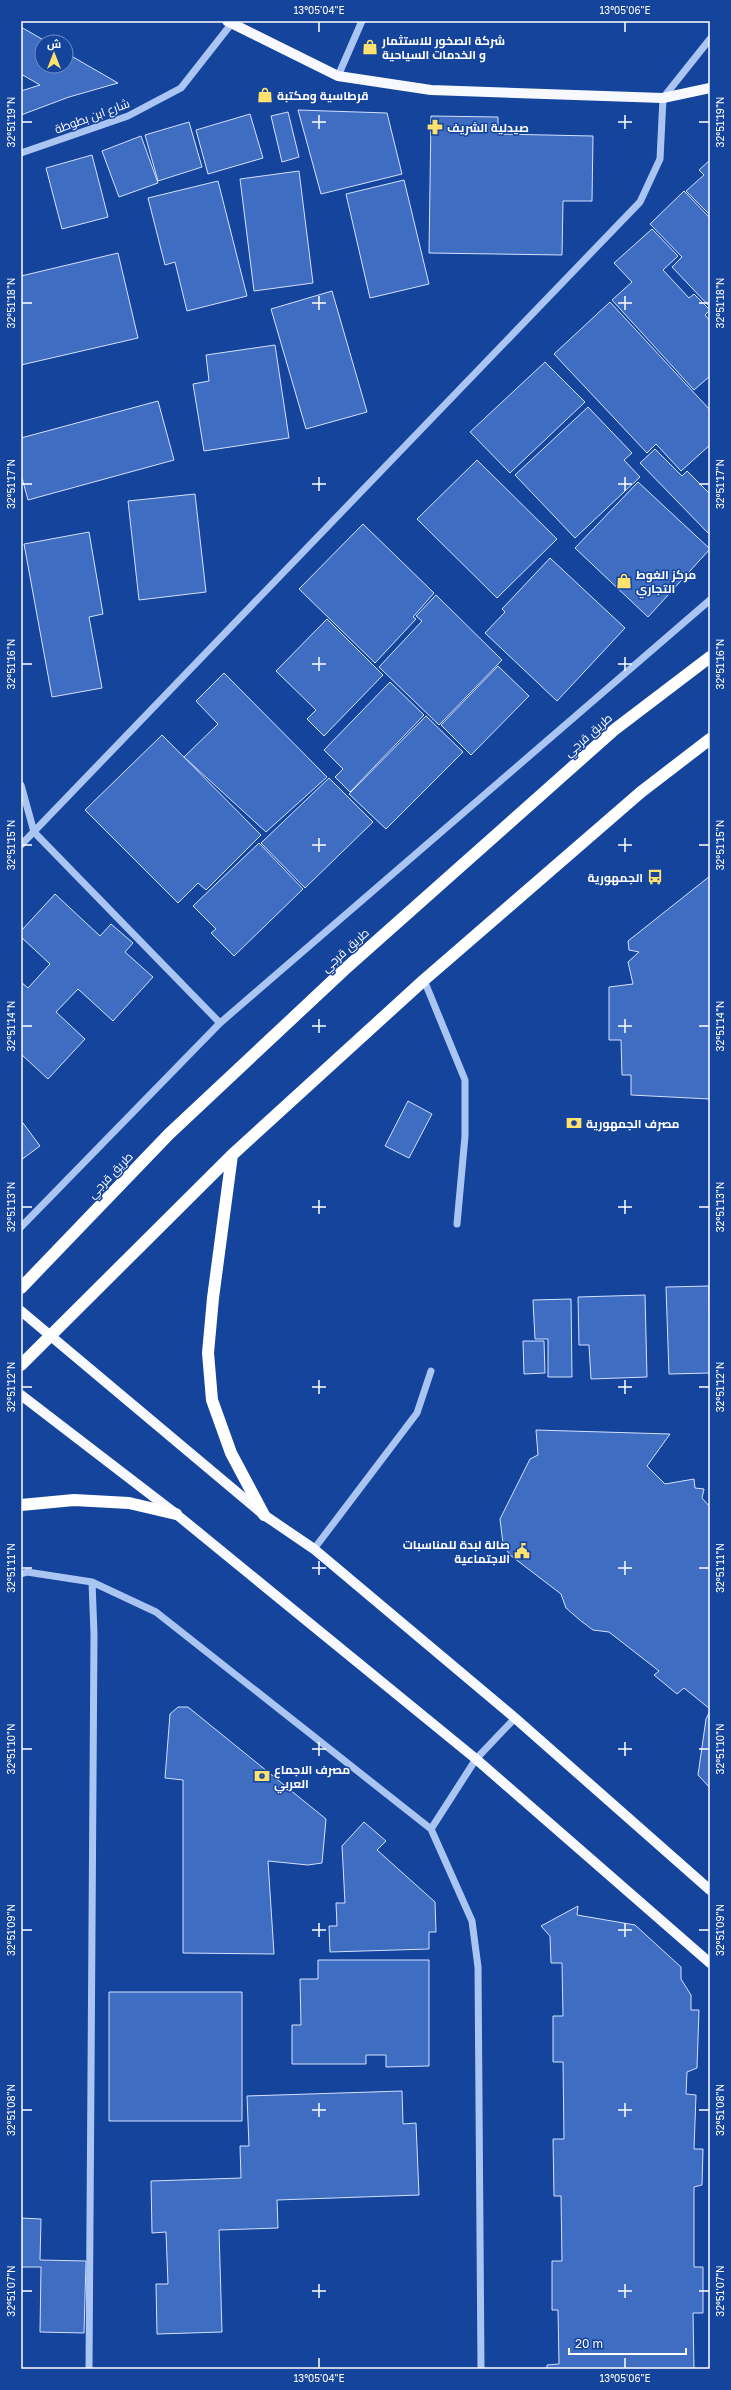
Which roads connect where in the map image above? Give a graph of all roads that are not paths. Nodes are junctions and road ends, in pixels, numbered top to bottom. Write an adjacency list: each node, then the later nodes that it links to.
1 (362, 21): 4 (street)
2 (229, 22): 4 (main road); 7 (street, شارع ابن بطوطة)
3 (710, 39): 6 (street)
4 (338, 76): 6 (main road)
5 (710, 88): 6 (main road)
6 (662, 98): 12 (street)
7 (21, 153)
8 (710, 600): 15 (street)
9 (710, 657): 19 (highway, طريق قرجي)
10 (710, 739): 14 (highway)
11 (21, 785): 12 (street)
12 (34, 832): 13 (street); 15 (street)
13 (21, 845)
14 (424, 980): 16 (highway); 17 (street)
15 (220, 1023): 18 (street)
16 (232, 1155): 21 (highway); 27 (highway)
17 (457, 1224)
18 (21, 1227)
19 (21, 1288)
20 (21, 1311): 21 (main road)
21 (50, 1336): 22 (highway); 27 (main road)
22 (21, 1365)
23 (431, 1371): 28 (street)
24 (21, 1395): 26 (main road)
25 (21, 1505): 26 (highway)
26 (176, 1514): 32 (main road)
27 (264, 1515): 28 (main road)
28 (314, 1549): 31 (main road)
29 (21, 1574): 30 (street)
30 (92, 1582): 33 (street); 36 (street)
31 (515, 1718): 32 (street); 34 (main road)
32 (476, 1759): 33 (street); 35 (main road)
33 (431, 1830): 37 (street)
34 (710, 1890)
35 (710, 1963)
36 (89, 2369)
37 (482, 2369)

